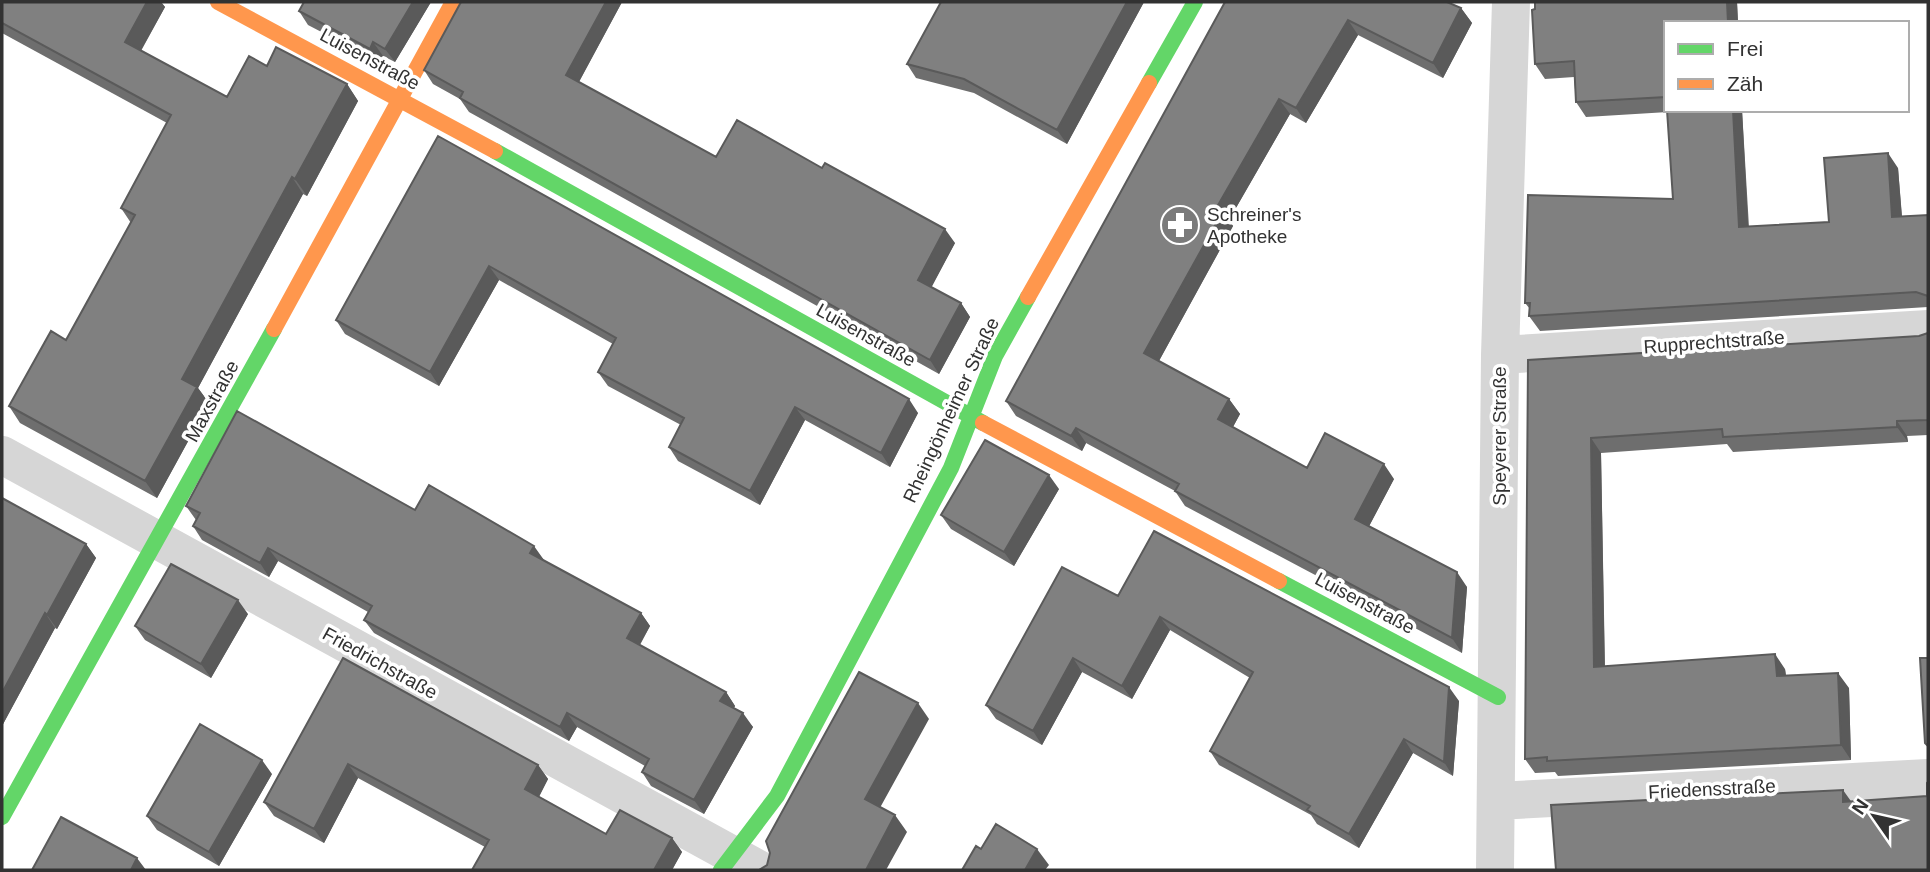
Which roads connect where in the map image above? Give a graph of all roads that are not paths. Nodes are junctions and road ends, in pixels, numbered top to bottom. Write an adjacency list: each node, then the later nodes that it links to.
1 (218, 2): 5 (street, Luisenstraße)
2 (453, 2): 5 (street, Maxstraße)
3 (1195, 2): 8 (street, Rheingönheimer Straße)
4 (1511, 2): 7 (street, Speyerer Straße)
5 (400, 99): 8 (street, Luisenstraße); 10 (street, Maxstraße)
6 (1928, 329): 7 (street, Rupprechtstraße)
7 (1500, 355): 11 (street, Speyerer Straße)
8 (971, 417): 11 (street, Luisenstraße); 15 (street, Rheingönheimer Straße)
9 (2, 455): 10 (street, Friedrichstraße)
10 (159, 542): 14 (street, Maxstraße); 15 (street, Friedrichstraße)
11 (1498, 697): 13 (street, Speyerer Straße)
12 (1928, 778): 13 (street, Friedensstraße)
13 (1496, 801): 16 (street, Speyerer Straße)
14 (2, 817)
15 (737, 865)
16 (1495, 870)

